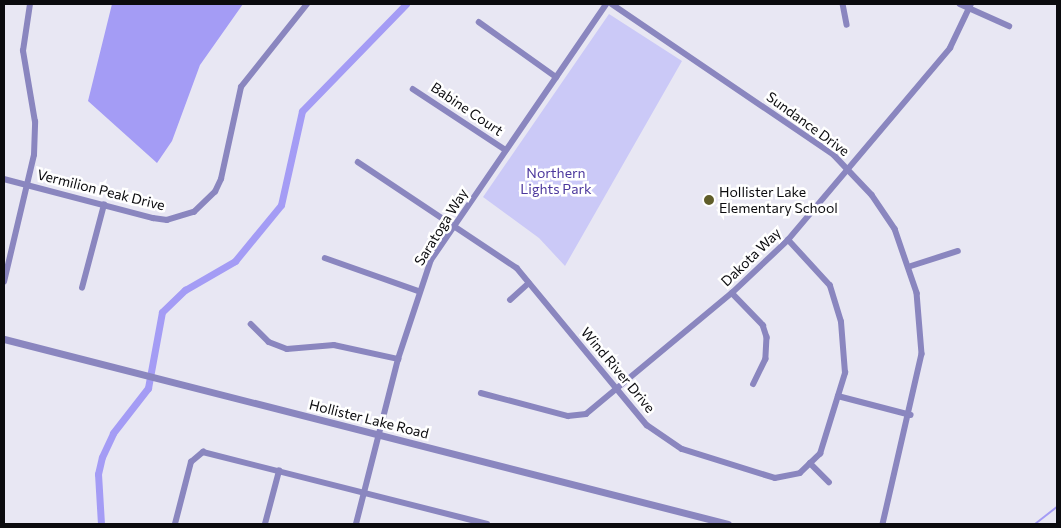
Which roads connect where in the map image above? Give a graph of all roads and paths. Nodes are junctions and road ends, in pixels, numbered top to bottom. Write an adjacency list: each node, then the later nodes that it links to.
1 (29, 4): 17 (street)
2 (307, 4): 18 (street, Vermilion Peak Drive)
3 (606, 4): 11 (street, Saratoga Way)
4 (612, 4): 15 (street, Sundance Drive)
5 (843, 4): 9 (street)
6 (960, 4): 7 (street)
7 (970, 6): 10 (street); 15 (street, Dakota Way)
8 (479, 22): 11 (street)
9 (848, 25)
10 (1009, 26)
11 (556, 77): 13 (street, Saratoga Way)
12 (413, 89): 13 (street, Babine Court)
13 (506, 150): 19 (street, Saratoga Way)
14 (358, 162): 19 (street, Wind River Drive)
15 (848, 168): 20 (street, Dakota Way); 23 (street, Sundance Drive)
16 (4, 179): 17 (street, Vermilion Peak Drive)
17 (27, 185): 18 (street, Vermilion Peak Drive); 24 (street)
18 (104, 205): 26 (street)
19 (455, 225): 25 (street, Wind River Drive); 27 (street, Saratoga Way)
20 (788, 240): 28 (street, Dakota Way); 36 (street, Wind River Drive)
21 (958, 251): 23 (street)
22 (325, 258): 27 (street)
23 (911, 266): 37 (street, Sundance Drive)
24 (4, 282)
25 (529, 283): 29 (street); 34 (street, Wind River Drive)
26 (82, 288)
27 (418, 291): 32 (street, Saratoga Way)
28 (732, 293): 33 (street); 34 (street, Dakota Way)
29 (510, 300)
30 (251, 324): 32 (street)
31 (4, 339): 38 (street, Hollister Lake Road)
32 (398, 359): 38 (street, Saratoga Way)
33 (754, 384)
34 (618, 389): 35 (street, Dakota Way); 39 (street, Wind River Drive)
35 (481, 394)
36 (838, 396): 37 (street); 39 (street, Wind River Drive)
37 (911, 415): 49 (street, Sundance Drive)
38 (379, 434): 42 (street, Saratoga Way); 48 (street, Hollister Lake Road)
39 (810, 463): 41 (street)
40 (279, 471): 42 (street); 44 (street); 45 (street)
41 (829, 482)
42 (364, 492): 43 (street); 46 (street, Saratoga Way)
43 (463, 521): 47 (street)
44 (175, 524)
45 (265, 524)
46 (356, 524)
47 (487, 524)
48 (728, 524)
49 (883, 524)

